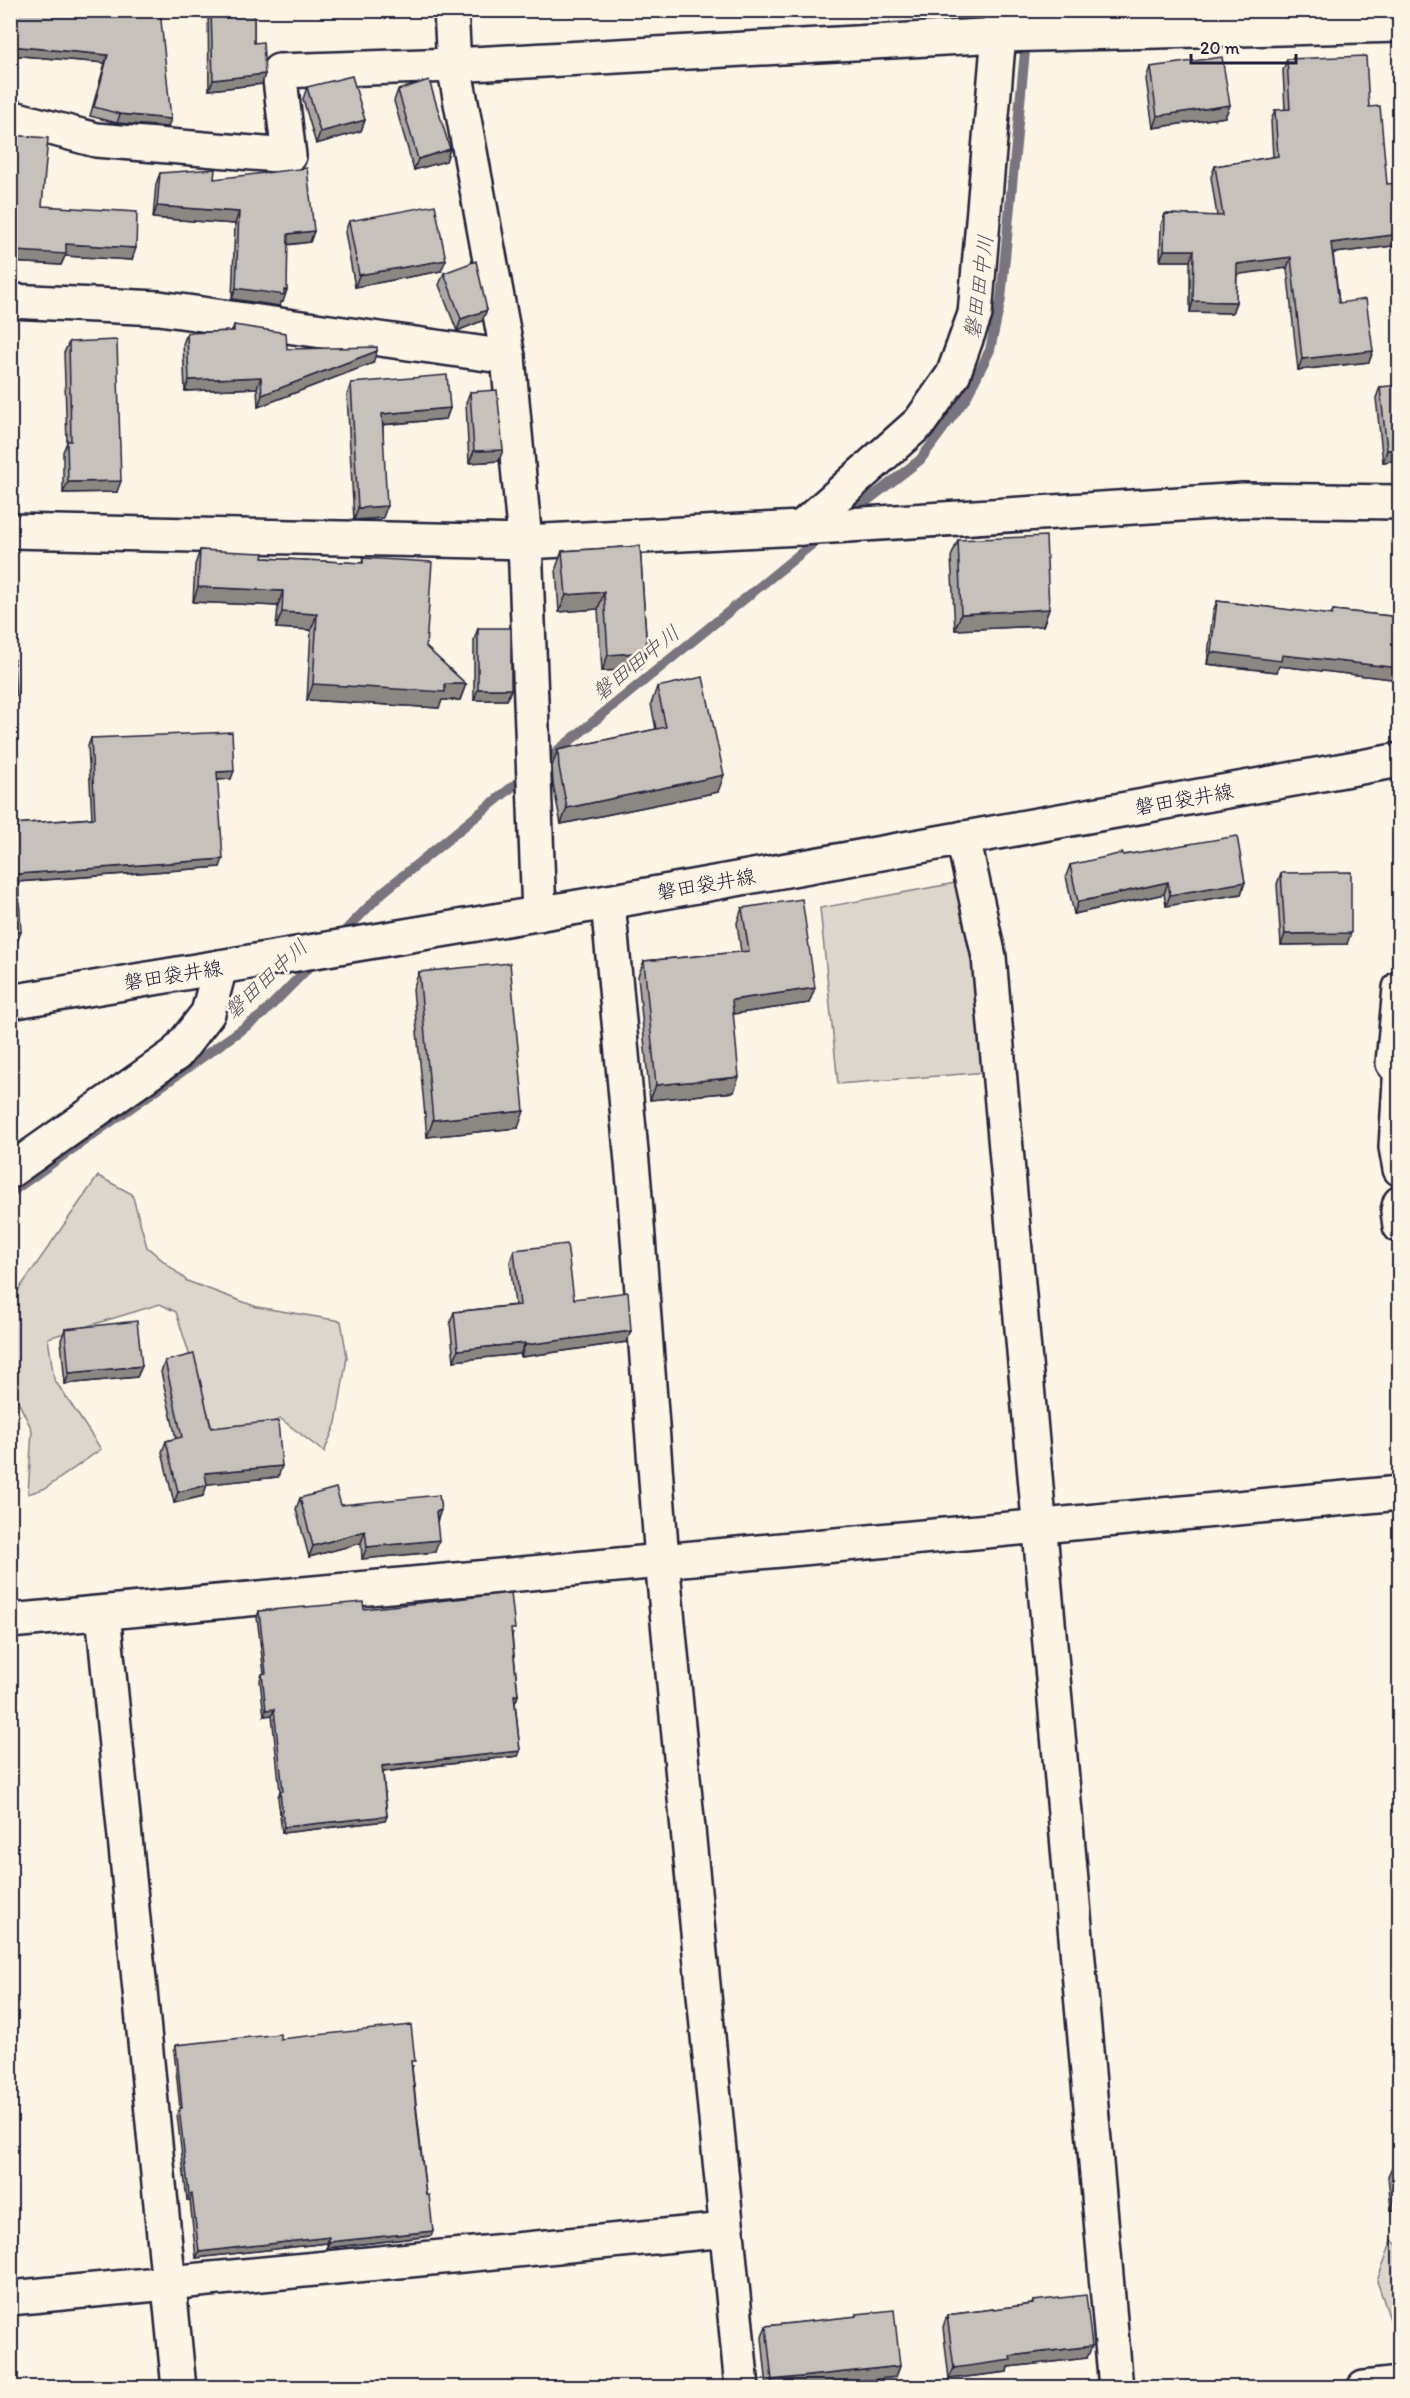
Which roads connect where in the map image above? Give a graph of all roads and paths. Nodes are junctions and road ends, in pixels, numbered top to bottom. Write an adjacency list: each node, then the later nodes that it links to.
1 (451, 10): 4 (street)
2 (1389, 20): 3 (street)
3 (1000, 23): 4 (street); 9 (street)
4 (454, 65): 5 (street); 7 (street)
5 (10, 117)
6 (10, 300): 7 (street)
7 (508, 357): 11 (street)
8 (1400, 502): 9 (street)
9 (801, 528): 11 (street)
10 (10, 531): 11 (street)
11 (525, 542): 15 (street)
12 (1400, 760): 13 (street, 磐田袋井線)
13 (963, 838): 14 (street, 磐田袋井線); 26 (street)
14 (608, 902): 15 (street, 磐田袋井線); 27 (street)
15 (539, 914): 16 (street, 磐田袋井線)
16 (220, 968): 18 (street, 磐田袋井線); 22 (street)
17 (1400, 988): 19 (street)
18 (10, 1002)
19 (1400, 1072)
20 (1400, 1081): 21 (street)
21 (1400, 1169)
22 (10, 1171)
23 (1400, 1203): 24 (street)
24 (1400, 1226)
25 (1400, 1493): 26 (street)
26 (1041, 1526): 27 (street); 36 (street)
27 (663, 1560): 28 (street); 30 (street)
28 (103, 1613): 29 (street); 31 (street)
29 (10, 1621)
30 (727, 2230): 31 (street); 35 (street)
31 (168, 2284): 32 (street); 34 (street)
32 (10, 2298)
33 (1400, 2384): 37 (street)
34 (179, 2388)
35 (742, 2388)
36 (1116, 2388)
37 (1364, 2388)

